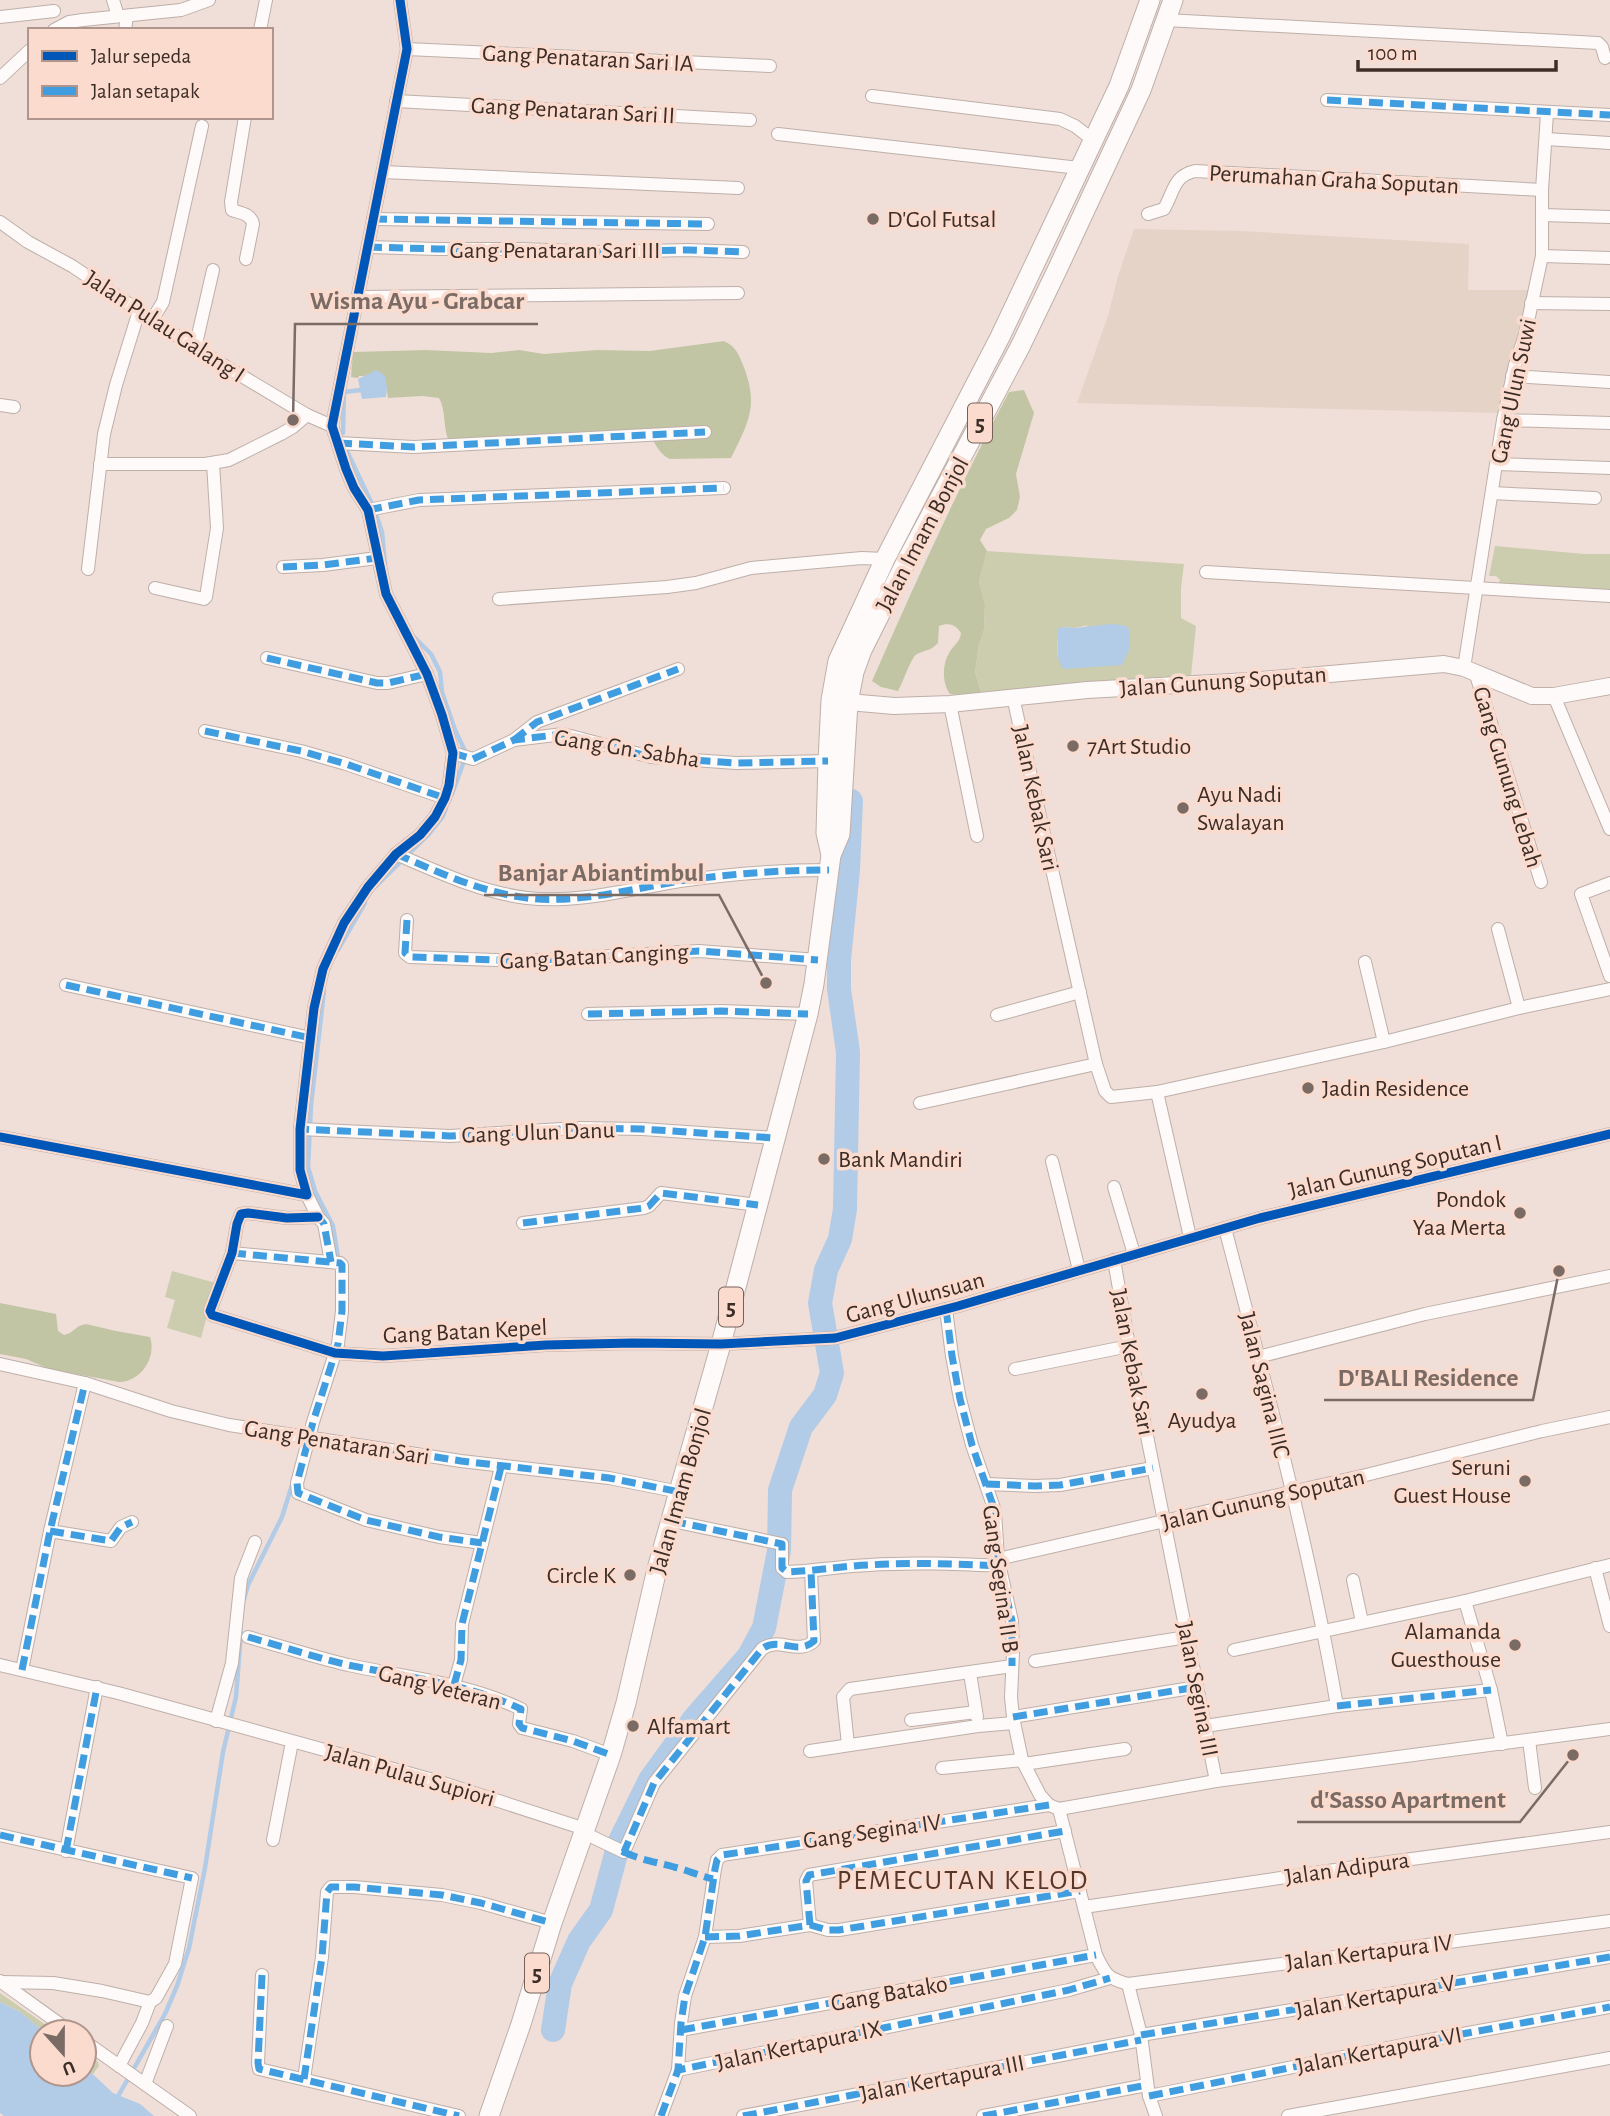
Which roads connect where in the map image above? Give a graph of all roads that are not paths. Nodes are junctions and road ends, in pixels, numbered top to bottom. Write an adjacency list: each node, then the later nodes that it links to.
1 (113, 0): 8 (street)
2 (209, 0): 8 (street)
3 (267, 0): 13 (street)
4 (400, 0): 14 (street)
5 (1150, 0): 29 (highway, Jalan Imam Bonjol / 5)
6 (1173, 0): 10 (highway, Jalan Imam Bonjol / 5)
7 (54, 5): 9 (street); 11 (street)
8 (122, 16): 11 (street); 12 (street)
9 (0, 17)
10 (1166, 20): 16 (street); 88 (highway, Jalan Imam Bonjol / 5)
11 (56, 28)
12 (125, 28)
13 (260, 28)
14 (407, 49): 17 (street, Gang Penataran Sari IA); 21 (street)
15 (28, 52): 18 (street)
16 (1605, 58)
17 (770, 66)
18 (0, 78)
19 (872, 96): 29 (street)
20 (1327, 100): 22 (street)
21 (396, 101): 25 (street, Gang Penataran Sari II); 32 (street)
22 (1548, 113): 23 (street); 28 (street, Gang Ulun Suwi)
23 (1610, 115)
24 (245, 119): 45 (street)
25 (750, 120)
26 (202, 126): 52 (street)
27 (778, 134): 31 (street)
28 (1546, 139): 30 (street); 34 (street, Gang Ulun Suwi)
29 (1093, 140): 31 (highway, Jalan Imam Bonjol / 5)
30 (1610, 142)
31 (1079, 168): 73 (highway, Jalan Imam Bonjol / 5)
32 (383, 172): 33 (street); 38 (street)
33 (738, 188)
34 (1542, 190): 35 (street, Perumahan Graha Soputan); 36 (street, Gang Ulun Suwi)
35 (1148, 214)
36 (1542, 215): 37 (street); 43 (street, Gang Ulun Suwi)
37 (1610, 217)
38 (373, 219): 40 (street); 41 (street)
39 (0, 222): 51 (street, Jalan Pulau Galang I)
40 (708, 225)
41 (368, 247): 42 (street, Gang Penataran Sari III); 48 (street)
42 (743, 252)
43 (1542, 256): 44 (street); 49 (street, Gang Ulun Suwi)
44 (1610, 258)
45 (246, 259)
46 (213, 270): 53 (street)
47 (738, 293): 48 (street)
48 (358, 297): 61 (street)
49 (1531, 303): 50 (street); 54 (street, Gang Ulun Suwi)
50 (1610, 304)
51 (139, 311): 52 (street, Jalan Pulau Galang I); 65 (street)
52 (152, 320): 53 (street, Jalan Pulau Galang I)
53 (195, 348): 58 (street, Jalan Pulau Galang I)
54 (1513, 376): 55 (street); 59 (street, Gang Ulun Suwi)
55 (1610, 382)
56 (0, 405): 57 (street)
57 (14, 407)
58 (307, 415): 61 (street, Jalan Pulau Galang I); 64 (street)
59 (1503, 420): 60 (street); 66 (street, Gang Ulun Suwi)
60 (1610, 423)
61 (332, 426): 63 (street)
62 (705, 432): 63 (street)
63 (338, 443): 71 (street)
64 (213, 463): 65 (street); 77 (street)
65 (100, 464): 75 (street)
66 (1497, 464): 67 (street); 69 (street, Gang Ulun Suwi)
67 (1610, 468)
68 (724, 488): 71 (street)
69 (1492, 493): 70 (street); 78 (street, Gang Ulun Suwi)
70 (1595, 498)
71 (368, 510): 72 (street)
72 (377, 558): 74 (street); 84 (street)
73 (885, 559): 80 (street); 88 (highway, Jalan Imam Bonjol / 5)
74 (283, 567)
75 (88, 569)
76 (1206, 572): 78 (street)
77 (155, 588)
78 (1477, 589): 79 (street); 83 (street, Gang Ulun Suwi)
79 (1610, 596)
80 (499, 599)
81 (267, 658): 84 (street)
82 (678, 669): 91 (street)
83 (1469, 670): 86 (main road, Jalan Gunung Soputan); 87 (main road, Jalan Gunung Soputan); 99 (street, Gang Gunung Lebah)
84 (427, 674): 92 (street)
85 (1606, 691): 87 (main road, Jalan Gunung Soputan)
86 (1013, 696): 89 (main road, Jalan Gunung Soputan); 108 (street, Jalan Kebak Sari)
87 (1554, 696): 95 (street)
88 (839, 702): 89 (main road, Jalan Gunung Soputan); 93 (highway, Jalan Imam Bonjol / 5); 98 (highway, Jalan Imam Bonjol / 5)
89 (950, 704): 96 (street)
90 (205, 731): 94 (street)
91 (514, 740): 92 (street, Gang Gn. Sabha); 93 (street, Gang Gn. Sabha)
92 (456, 753): 94 (street)
93 (828, 761): 98 (highway, Jalan Imam Bonjol / 5)
94 (445, 798): 97 (street)
95 (1610, 829)
96 (978, 836)
97 (402, 857): 98 (street); 113 (street)
98 (830, 863): 103 (highway, Jalan Imam Bonjol / 5)
99 (1541, 882)
100 (1610, 883): 105 (street)
101 (407, 920): 103 (street, Gang Batan Canging)
102 (1498, 929): 109 (street)
103 (818, 960): 111 (highway, Jalan Imam Bonjol / 5)
104 (1365, 962): 114 (street)
105 (1610, 976)
106 (66, 985): 113 (street)
107 (1610, 989): 109 (street, Jalan Kebak Sari)
108 (1080, 992): 112 (street); 115 (street, Jalan Kebak Sari)
109 (1519, 1008): 114 (street, Jalan Kebak Sari)
110 (588, 1014): 111 (street)
111 (808, 1014): 121 (highway, Jalan Imam Bonjol / 5)
112 (997, 1015)
113 (311, 1038): 118 (street)
114 (1384, 1042): 116 (street, Jalan Kebak Sari)
115 (1096, 1064): 116 (street, Jalan Kebak Sari); 117 (street)
116 (1157, 1093): 129 (street)
117 (920, 1103)
118 (308, 1130): 121 (street, Gang Ulun Danu); 124 (street)
119 (1610, 1135): 128 (street, Jalan Gunung Soputan I)
120 (0, 1137): 124 (street)
121 (775, 1138): 125 (highway, Jalan Imam Bonjol / 5)
122 (1052, 1161): 134 (street)
123 (1114, 1187): 131 (street)
124 (307, 1195): 126 (street)
125 (758, 1205): 127 (street); 137 (highway, Jalan Imam Bonjol / 5)
126 (318, 1217): 130 (street); 133 (street)
127 (523, 1223)
128 (1225, 1228): 129 (street, Jalan Gunung Soputan I); 140 (street, Jalan Sagina IIIC)
129 (1190, 1237): 131 (street, Jalan Kebak Sari)
130 (232, 1253): 133 (street); 139 (street, Gang Batan Kepel)
131 (1134, 1254): 132 (street, Jalan Kebak Sari)
132 (1114, 1260): 134 (street, Gang Ulunsuan); 138 (street, Jalan Kebak Sari)
133 (336, 1262): 139 (street)
134 (1079, 1270): 136 (street, Gang Ulunsuan)
135 (1610, 1276): 140 (street)
136 (946, 1309): 137 (street, Gang Ulunsuan); 148 (street, Gang Segina II B)
137 (721, 1344): 139 (street, Gang Batan Kepel); 150 (highway, Jalan Imam Bonjol / 5)
138 (1129, 1346): 142 (street); 147 (street, Jalan Kebak Sari)
139 (332, 1352): 145 (street)
140 (1258, 1357): 149 (street, Jalan Sagina IIIC)
141 (0, 1364): 143 (street, Gang Penataran Sari)
142 (1015, 1370)
143 (85, 1383): 145 (street, Gang Penataran Sari); 154 (street)
144 (1610, 1417): 149 (street, Jalan Gunung Soputan)
145 (306, 1436): 146 (street, Gang Penataran Sari); 156 (street)
146 (501, 1467): 150 (street, Gang Penataran Sari); 156 (street)
147 (1153, 1468): 148 (street); 153 (street, Jalan Kebak Sari)
148 (986, 1484): 157 (street, Gang Segina II B)
149 (1291, 1491): 153 (street, Jalan Gunung Soputan); 165 (street, Jalan Sagina IIIC)
150 (680, 1492): 152 (highway, Jalan Imam Bonjol / 5)
151 (132, 1521): 154 (street)
152 (672, 1521): 160 (street); 191 (highway, Jalan Imam Bonjol / 5)
153 (1164, 1522): 157 (street, Jalan Gunung Soputan); 167 (street, Jalan Segina III)
154 (50, 1531): 172 (street)
155 (255, 1542): 182 (street)
156 (482, 1543): 174 (street)
157 (999, 1563): 160 (street, Jalan Gunung Soputan); 171 (street, Gang Segina II B)
158 (1610, 1565): 159 (street)
159 (1595, 1568): 162 (street); 164 (street)
160 (811, 1571): 197 (street, Jalan Pulau Supiori)
161 (1353, 1580): 163 (street)
162 (1465, 1601): 163 (street); 177 (street)
163 (1362, 1622): 165 (street)
164 (1610, 1626)
165 (1324, 1631): 168 (street); 178 (street, Jalan Sagina IIIC)
166 (248, 1637): 174 (street, Gang Veteran)
167 (1187, 1637): 169 (street); 176 (street, Jalan Segina III)
168 (1234, 1650)
169 (1035, 1661)
170 (0, 1665): 172 (street)
171 (1012, 1666): 173 (street); 181 (street, Gang Segina II B)
172 (22, 1670): 175 (street)
173 (970, 1673): 179 (street); 188 (street)
174 (454, 1685): 191 (street, Gang Veteran)
175 (97, 1687): 182 (street); 202 (street)
176 (1197, 1688): 181 (street); 183 (street, Jalan Segina III)
177 (1491, 1690): 178 (street); 187 (street)
178 (1336, 1706): 183 (street)
179 (977, 1719): 180 (street); 181 (street); 188 (street)
180 (911, 1720)
181 (1013, 1720): 192 (street, Gang Segina II B)
182 (219, 1722): 186 (street, Jalan Pulau Supiori)
183 (1205, 1726): 194 (street, Jalan Segina III)
184 (1610, 1728): 185 (street)
185 (1529, 1740): 187 (street); 195 (street)
186 (292, 1742): 197 (street, Jalan Pulau Supiori); 201 (street)
187 (1502, 1744): 194 (street)
188 (848, 1745): 190 (street)
189 (1125, 1749): 192 (street)
190 (810, 1751)
191 (611, 1755): 197 (highway, Jalan Imam Bonjol / 5)
192 (1023, 1762): 193 (street); 196 (street, Gang Segina II B)
193 (942, 1768)
194 (1216, 1782): 196 (street, Jalan Segina III)
195 (1535, 1788)
196 (1054, 1807): 198 (street, Gang Segina II B); 203 (street, Gang Segina IV)
197 (584, 1831): 207 (highway, Jalan Imam Bonjol / 5)
198 (1065, 1831): 204 (street, Gang Segina II B); 208 (street)
199 (1610, 1832): 205 (street, Jalan Adipura)
200 (0, 1835): 202 (street)
201 (273, 1840)
202 (66, 1851): 216 (street)
203 (713, 1879): 209 (street, Jalan Kertapura IX)
204 (1080, 1891): 205 (street, Gang Segina II B); 208 (street)
205 (1084, 1907): 210 (street, Gang Segina II B)
206 (1610, 1921): 215 (street, Jalan Kertapura IV)
207 (552, 1923): 226 (street); 231 (highway, Jalan Imam Bonjol / 5)
208 (810, 1925): 209 (street)
209 (705, 1937): 220 (street, Jalan Kertapura IX)
210 (1096, 1955): 213 (street, Gang Segina II B); 220 (street, Gang Batako)
211 (1610, 1957): 221 (street, Jalan Kertapura V)
212 (262, 1975): 226 (street)
213 (1110, 1978): 215 (street); 225 (street, Jalan Kertapura IX)
214 (0, 1981): 216 (street); 218 (street)
215 (1128, 1984): 221 (street)
216 (150, 2002): 224 (street)
217 (1610, 2007): 228 (street, Jalan Kertapura VI)
218 (52, 2018)
219 (167, 2026): 227 (street)
220 (681, 2030): 225 (street, Jalan Kertapura IX)
221 (1141, 2038): 228 (street); 233 (street, Jalan Kertapura III)
222 (98, 2051): 224 (street)
223 (1610, 2058): 236 (street)
224 (124, 2069): 227 (street)
225 (678, 2070): 232 (street)
226 (304, 2080): 230 (street)
227 (143, 2083): 229 (street)
228 (1148, 2090): 234 (street, Jalan Kertapura VI); 235 (street)
229 (190, 2116)
230 (459, 2116)
231 (489, 2116)
232 (661, 2116)
233 (743, 2116)
234 (984, 2116)
235 (1156, 2116)
236 (1288, 2116)

